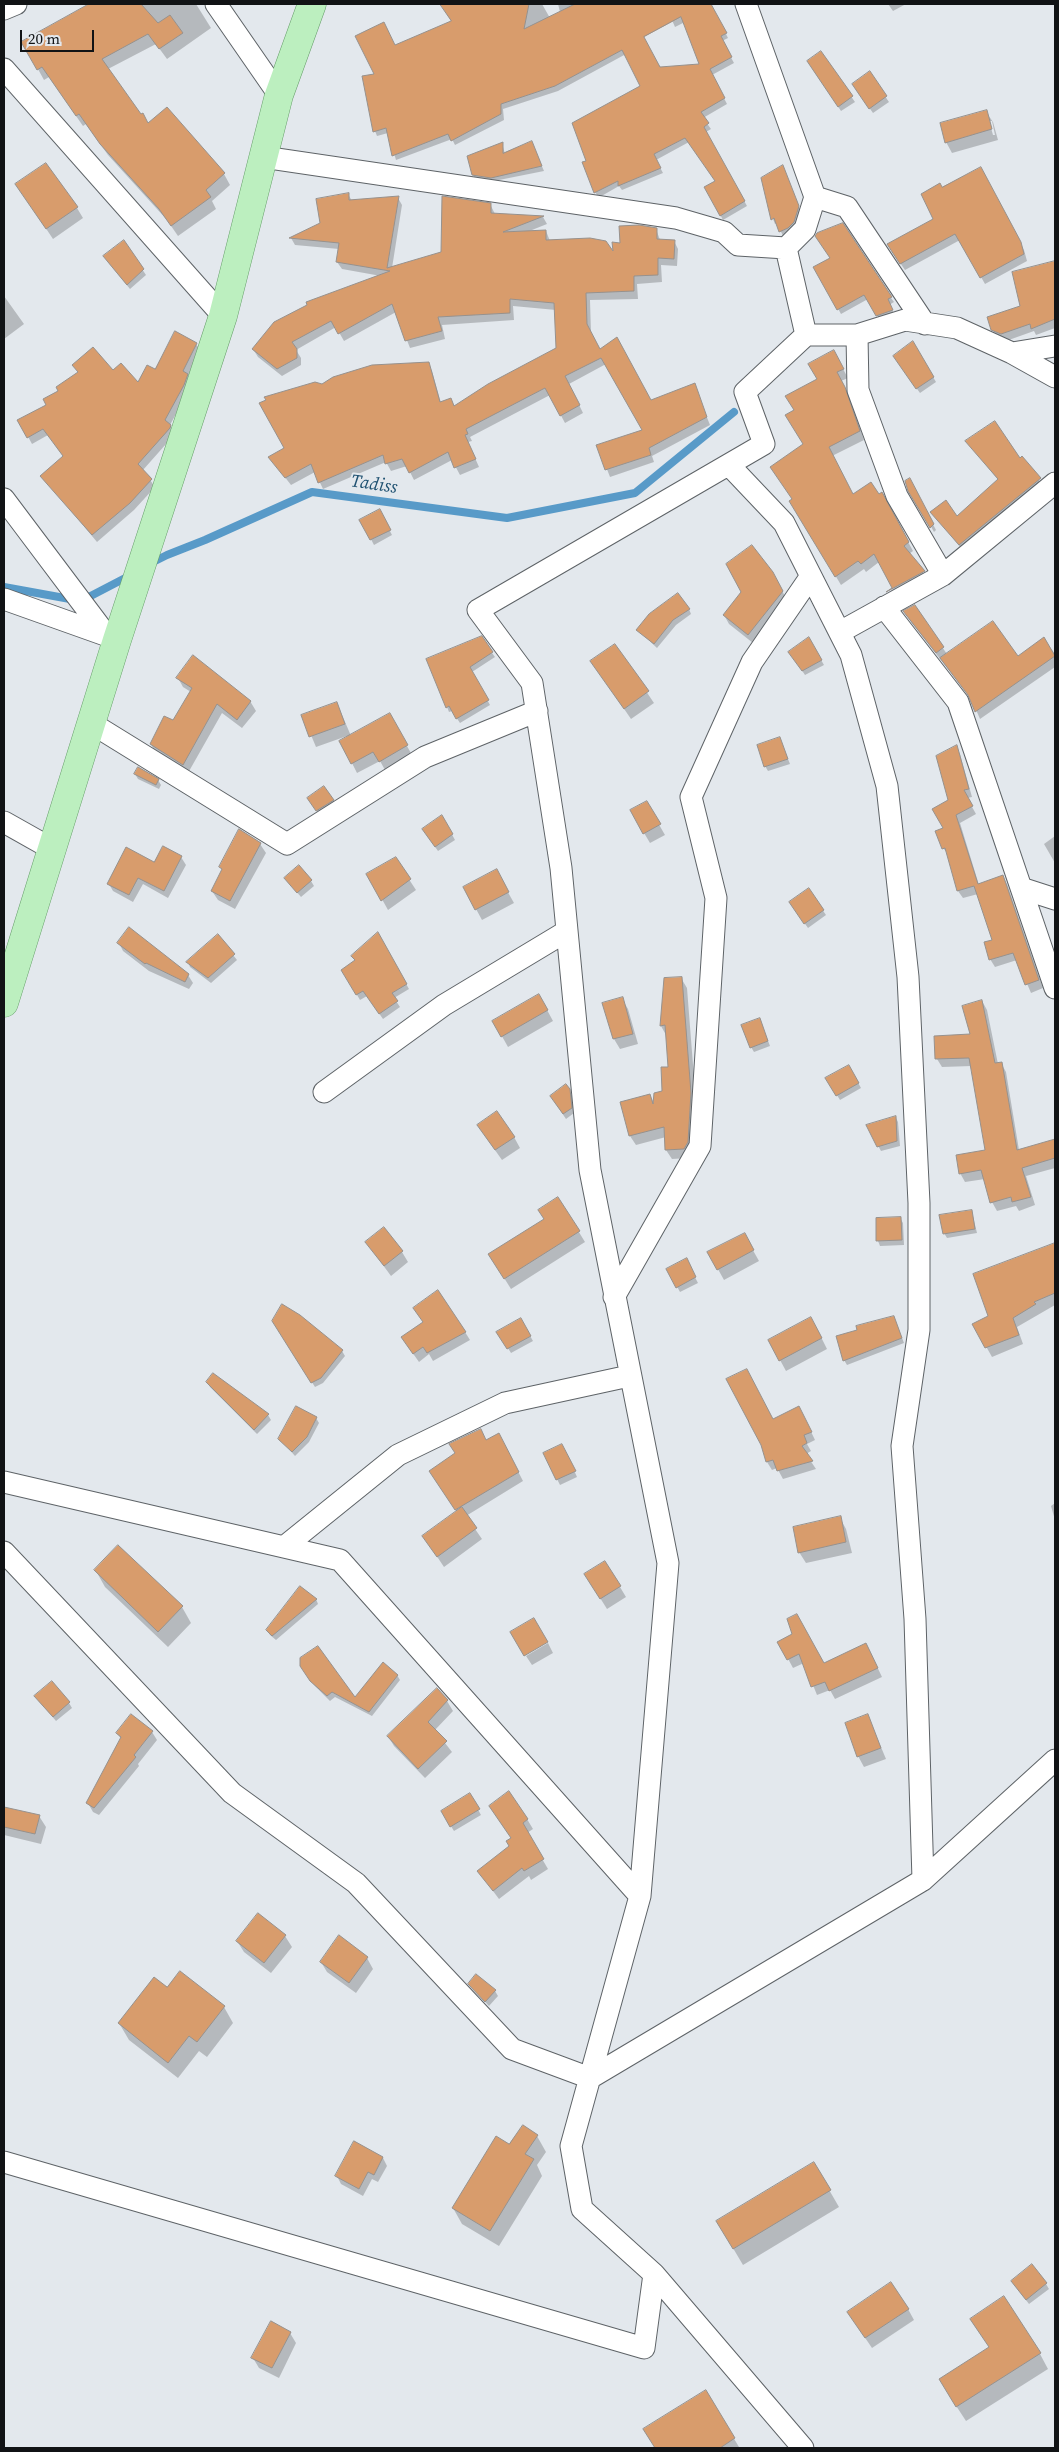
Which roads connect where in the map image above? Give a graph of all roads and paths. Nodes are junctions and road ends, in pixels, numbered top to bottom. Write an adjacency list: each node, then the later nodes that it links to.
1 (16, 4): 5 (street)
2 (216, 4): 7 (street)
3 (312, 4): 7 (main road)
4 (746, 4): 9 (street)
5 (4, 9)
6 (4, 69): 11 (street)
7 (279, 95): 8 (main road)
8 (264, 157): 10 (street); 11 (main road)
9 (815, 196): 10 (street); 12 (street)
10 (786, 248): 13 (street)
11 (222, 316): 26 (main road)
12 (925, 324): 14 (street); 16 (street)
13 (806, 335): 14 (street); 18 (street)
14 (857, 335): 21 (street)
15 (1055, 346): 16 (street)
16 (1012, 353): 17 (street)
17 (1055, 377)
18 (728, 465): 22 (street); 27 (street)
19 (1055, 484): 21 (street)
20 (4, 499): 26 (street)
21 (943, 575): 24 (street)
22 (811, 576): 25 (street); 37 (street)
23 (4, 599): 26 (street)
24 (884, 607): 25 (street); 31 (street)
25 (840, 632): 43 (street)
26 (112, 638): 28 (main road)
27 (537, 711): 28 (street); 33 (street)
28 (91, 723): 30 (main road)
29 (4, 822): 30 (street)
30 (52, 849): 35 (main road)
31 (1022, 888): 32 (street); 34 (street)
32 (1055, 899)
33 (567, 931): 36 (street); 37 (street)
34 (1055, 988)
35 (4, 1003)
36 (324, 1092)
37 (614, 1297): 38 (street)
38 (629, 1376): 40 (street); 44 (street)
39 (4, 1482): 40 (street)
40 (284, 1547): 44 (street)
41 (4, 1552): 45 (street)
42 (1055, 1760): 43 (street)
43 (923, 1880): 45 (street)
44 (640, 1896): 45 (street)
45 (590, 2078): 47 (street)
46 (4, 2162): 47 (street)
47 (654, 2274): 48 (street)
48 (803, 2448)

